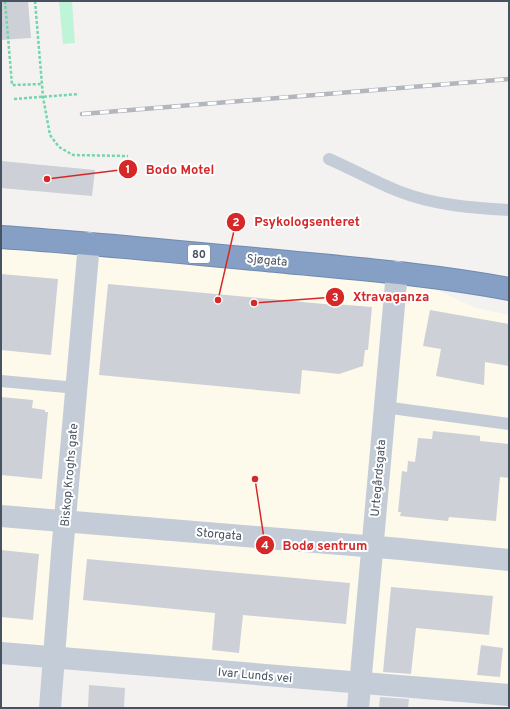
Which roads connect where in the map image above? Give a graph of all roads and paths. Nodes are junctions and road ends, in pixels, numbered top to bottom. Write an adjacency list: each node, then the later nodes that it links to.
1 (5, 1): 3 (path)
2 (35, 1): 3 (path)
3 (42, 84): 5 (path)
4 (80, 94): 5 (path)
5 (43, 97): 6 (path); 7 (path)
6 (14, 99)
7 (128, 156)
8 (329, 159): 9 (lane)
9 (509, 210)
10 (1, 237): 11 (highway, Sjøgata / 80)
11 (89, 243): 12 (highway, Sjøgata / 80); 15 (street, Biskop Kroghs gate)
12 (397, 272): 13 (highway, Sjøgata / 80); 16 (street, Urtegårdsgata)
13 (509, 289)
14 (1, 381): 15 (lane)
15 (76, 388): 19 (street, Biskop Kroghs gate)
16 (384, 407): 17 (lane); 20 (street, Urtegårdsgata)
17 (509, 424)
18 (1, 516): 19 (street, Storgata)
19 (65, 520): 20 (street, Storgata); 23 (street, Biskop Kroghs gate)
20 (372, 548): 21 (street, Storgata); 24 (street, Urtegårdsgata)
21 (509, 560)
22 (1, 653): 23 (street, Ivar Lunds vei)
23 (54, 657): 24 (street, Ivar Lunds vei); 26 (street, Biskop Kroghs gate)
24 (360, 684): 25 (street, Ivar Lunds vei); 27 (street, Urtegårdsgata)
25 (509, 695)
26 (50, 708)
27 (358, 708)

